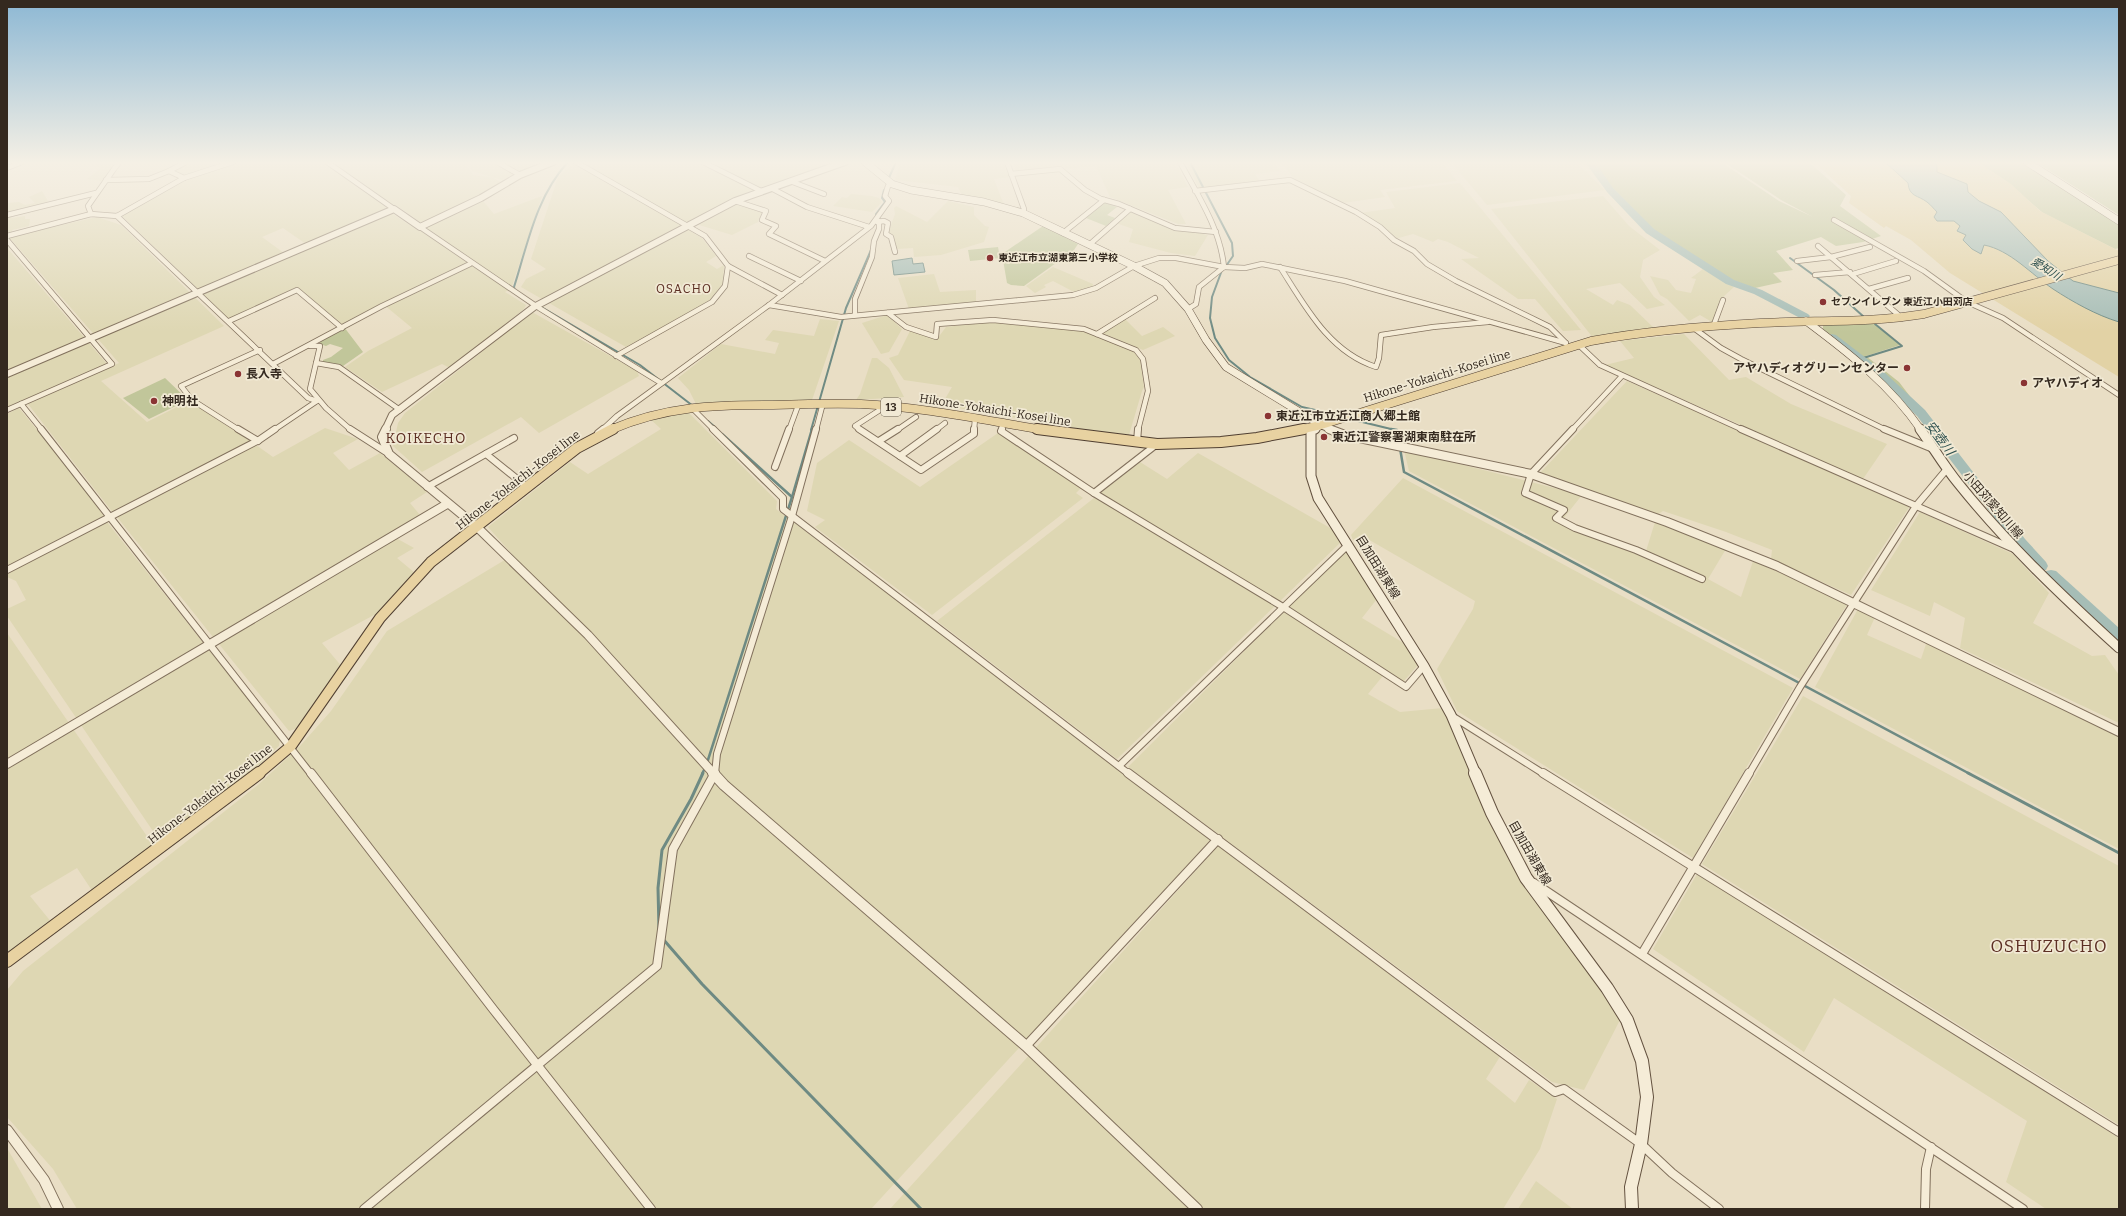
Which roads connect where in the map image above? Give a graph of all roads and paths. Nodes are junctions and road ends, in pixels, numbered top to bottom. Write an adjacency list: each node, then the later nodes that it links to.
1 (73, 219): 24 (street)
2 (120, 219): 46 (street)
3 (371, 219): 46 (street)
4 (408, 219): 21 (street)
5 (438, 219): 21 (street)
6 (674, 219): 19 (street)
7 (700, 219): 19 (street)
8 (763, 219): 33 (street)
9 (846, 219): 20 (street)
10 (876, 219): 20 (street)
11 (1035, 219): 23 (main road)
12 (1081, 219): 23 (street)
13 (1118, 219): 26 (street)
14 (1154, 219): 22 (street)
15 (1209, 219): 22 (street)
16 (1366, 219): 65 (street)
17 (1834, 220): 50 (street)
18 (879, 221): 20 (street); 29 (street); 55 (street)
19 (686, 226): 37 (street); 52 (street)
20 (870, 226): 33 (street)
21 (420, 227): 36 (street)
22 (1216, 232): 39 (street)
23 (1064, 233): 26 (main road)
24 (7, 236)
25 (7, 240): 64 (street)
26 (1089, 245): 38 (main road)
27 (1818, 246): 31 (street)
28 (1870, 247): 31 (street)
29 (895, 252)
30 (749, 256): 44 (street)
31 (1831, 257): 34 (street); 41 (street)
32 (2119, 260): 50 (main road, Hikone-Yokaichi-Kosei line / 13)
33 (825, 261): 44 (street)
34 (1797, 261)
35 (1896, 261): 41 (street)
36 (470, 264): 52 (street); 61 (street)
37 (728, 266): 47 (street); 68 (street)
38 (1134, 266): 39 (street); 53 (main road); 54 (street)
39 (1224, 266): 40 (street); 53 (street)
40 (1280, 267): 59 (street); 59 (street)
41 (1851, 273): 42 (street); 45 (street)
42 (1815, 275)
43 (1908, 278): 45 (street)
44 (801, 281): 47 (street)
45 (1869, 289): 56 (street)
46 (197, 294): 57 (street); 64 (street)
47 (782, 295): 51 (street)
48 (1155, 298): 63 (street)
49 (1723, 300): 60 (street)
50 (1967, 302): 56 (main road, Hikone-Yokaichi-Kosei line / 13); 74 (street)
51 (769, 305): 55 (street); 73 (street)
52 (534, 307): 68 (street); 82 (street)
53 (1188, 309): 87 (main road)
54 (888, 313): 55 (street); 63 (street)
55 (855, 315)
56 (1902, 318): 58 (main road, Hikone-Yokaichi-Kosei line / 13)
57 (229, 321): 61 (street); 67 (street)
58 (1806, 321): 60 (main road, Hikone-Yokaichi-Kosei line / 13); 94 (main road, 小田苅愛知川線)
59 (1492, 322): 65 (street)
60 (1713, 327): 62 (main road, Hikone-Yokaichi-Kosei line / 13)
61 (342, 328): 66 (street)
62 (1694, 329): 65 (main road, Hikone-Yokaichi-Kosei line / 13); 94 (street)
63 (1098, 334): 92 (street)
64 (91, 339): 71 (street); 78 (street)
65 (1572, 345): 72 (street); 87 (main road, Hikone-Yokaichi-Kosei line / 13)
66 (305, 347): 69 (street); 70 (street)
67 (260, 350): 70 (street); 90 (street)
68 (616, 356): 73 (street)
69 (316, 362): 75 (street); 82 (street)
70 (273, 364): 75 (street)
71 (7, 374)
72 (1622, 376): 100 (street); 105 (street)
73 (661, 384): 88 (street)
74 (2119, 395)
75 (318, 401): 90 (street); 95 (street)
76 (799, 403): 77 (main road, Hikone-Yokaichi-Kosei line / 13); 80 (main road, Hikone-Yokaichi-Kosei line / 13); 98 (street)
77 (823, 403): 79 (main road, Hikone-Yokaichi-Kosei line / 13); 107 (street)
78 (20, 404): 81 (street); 106 (street)
79 (886, 406): 84 (main road, Hikone-Yokaichi-Kosei line / 13); 91 (street)
80 (691, 407): 88 (main road, Hikone-Yokaichi-Kosei line / 13); 107 (street)
81 (7, 410)
82 (400, 410): 95 (street)
83 (916, 416): 91 (street)
84 (975, 419): 86 (main road, Hikone-Yokaichi-Kosei line / 13); 97 (street)
85 (945, 423): 97 (street)
86 (1003, 423): 92 (main road, Hikone-Yokaichi-Kosei line / 13); 103 (street)
87 (1320, 425): 93 (main road, Hikone-Yokaichi-Kosei line / 13); 100 (street); 109 (main road, 目加田湖東線)
88 (594, 437): 102 (main road, Hikone-Yokaichi-Kosei line / 13)
89 (514, 438): 96 (street)
90 (258, 441): 106 (street)
91 (879, 441): 97 (street)
92 (1137, 442): 93 (main road, Hikone-Yokaichi-Kosei line / 13)
93 (1157, 444): 103 (street)
94 (1933, 449): 99 (main road, 小田苅愛知川線)
95 (389, 454): 101 (street)
96 (486, 454): 101 (street); 102 (street)
97 (900, 456)
98 (775, 467)
99 (1946, 469): 105 (street); 110 (main road, 小田苅愛知川線)
100 (1531, 474): 112 (street); 113 (street)
101 (428, 487): 104 (street)
102 (527, 487): 108 (main road, Hikone-Yokaichi-Kosei line / 13)
103 (1094, 493): 114 (street)
104 (447, 504): 108 (street); 115 (street)
105 (1916, 506): 110 (street); 113 (street)
106 (112, 516): 111 (street); 115 (street)
107 (792, 516): 122 (street); 123 (street)
108 (478, 527): 120 (main road, Hikone-Yokaichi-Kosei line / 13); 123 (street)
109 (1348, 545): 114 (street); 117 (main road, 目加田湖東線)
110 (2017, 551): 116 (main road, 小田苅愛知川線)
111 (7, 570)
112 (1702, 578)
113 (1853, 603): 119 (street); 125 (street)
114 (1283, 607): 117 (street); 122 (street)
115 (213, 644): 120 (street); 121 (street)
116 (2119, 648)
117 (1424, 666): 118 (main road, 目加田湖東線)
118 (1451, 715): 125 (street); 126 (main road, 目加田湖東線)
119 (2119, 732)
120 (291, 746): 128 (main road, Hikone-Yokaichi-Kosei line / 13); 130 (street)
121 (7, 764)
122 (1119, 766): 124 (street)
123 (715, 775): 129 (street); 130 (street)
124 (1218, 839): 129 (street); 133 (street)
125 (1694, 865): 127 (street); 132 (street)
126 (1526, 878): 127 (street); 133 (main road, 目加田湖東線)
127 (1642, 954): 134 (street)
128 (7, 961)
129 (1026, 1046): 138 (street)
130 (536, 1066): 136 (street); 137 (street)
131 (7, 1130): 135 (street)
132 (2119, 1132)
133 (1641, 1144): 139 (main road, 目加田湖東線); 140 (street)
134 (1930, 1147): 141 (street); 142 (street)
135 (58, 1209)
136 (364, 1209)
137 (652, 1209)
138 (1197, 1209)
139 (1632, 1209)
140 (1719, 1209)
141 (1925, 1209)
142 (2024, 1209)

